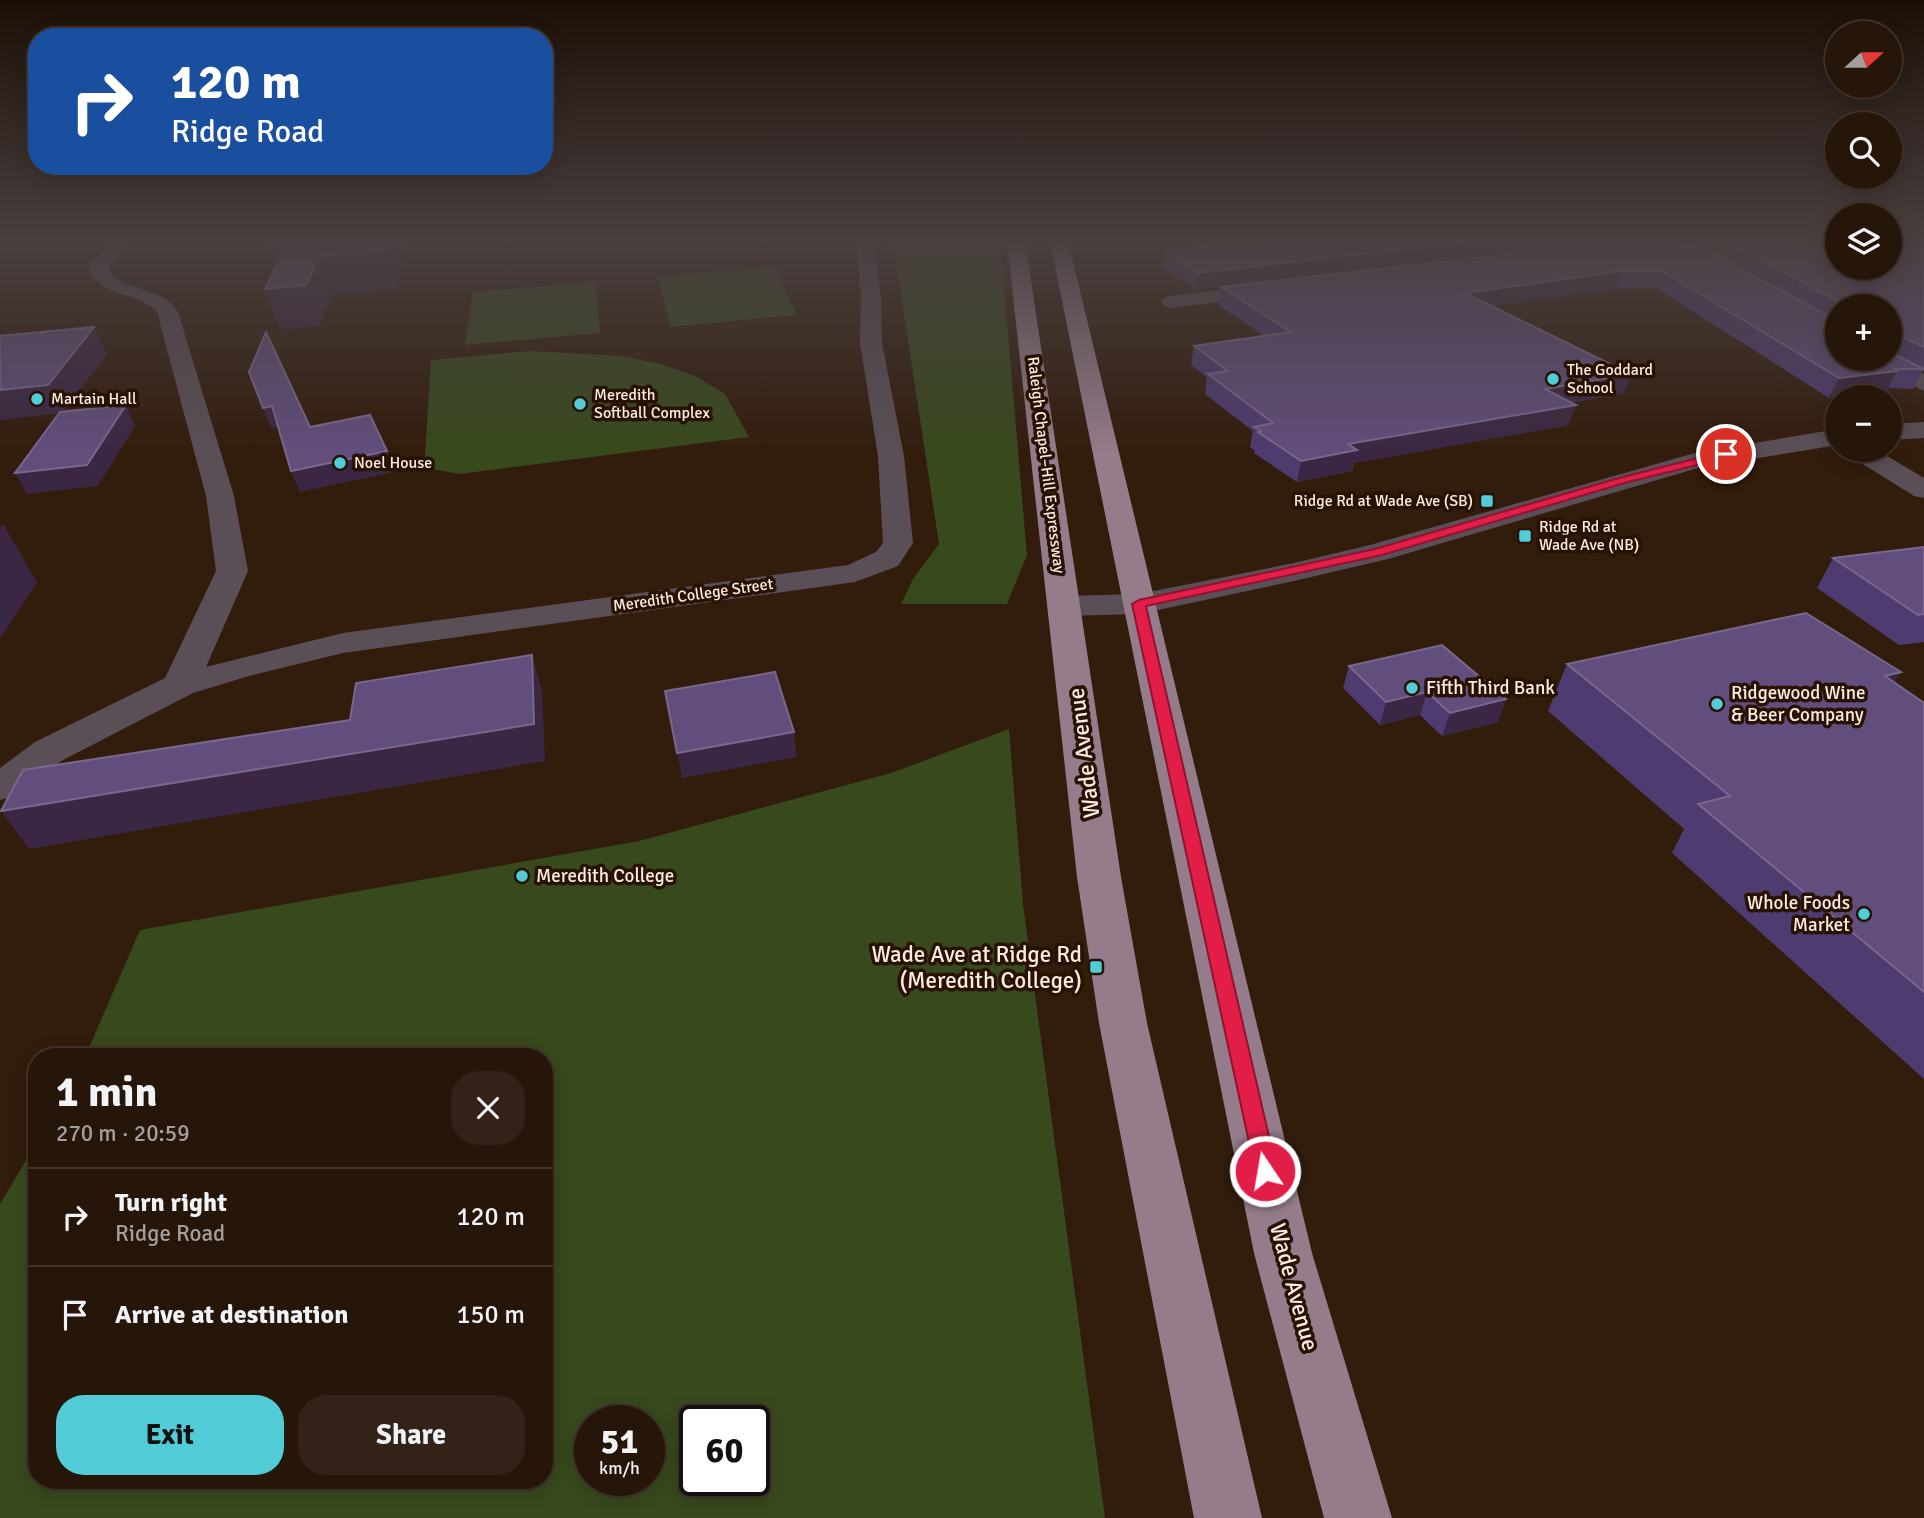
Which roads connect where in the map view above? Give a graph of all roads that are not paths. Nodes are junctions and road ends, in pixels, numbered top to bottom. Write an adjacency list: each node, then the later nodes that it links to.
1 (166, 312): 14 (street)
2 (871, 312): 14 (street, Meredith College Street)
3 (1026, 312): 13 (main road, Raleigh Chapel–Hill Expressway)
4 (1075, 312): 12 (main road)
5 (1901, 371): 6 (street)
6 (1924, 384)
7 (1924, 430): 8 (street)
8 (1902, 431)
9 (1825, 439): 12 (street)
10 (1878, 462): 11 (street)
11 (1924, 490)
12 (1139, 604): 13 (street); 17 (main road, Wade Avenue)
13 (1064, 606): 16 (main road, Wade Avenue)
14 (180, 685): 15 (street, Meredith College Street)
15 (0, 787)
16 (1228, 1518)
17 (1357, 1518)

